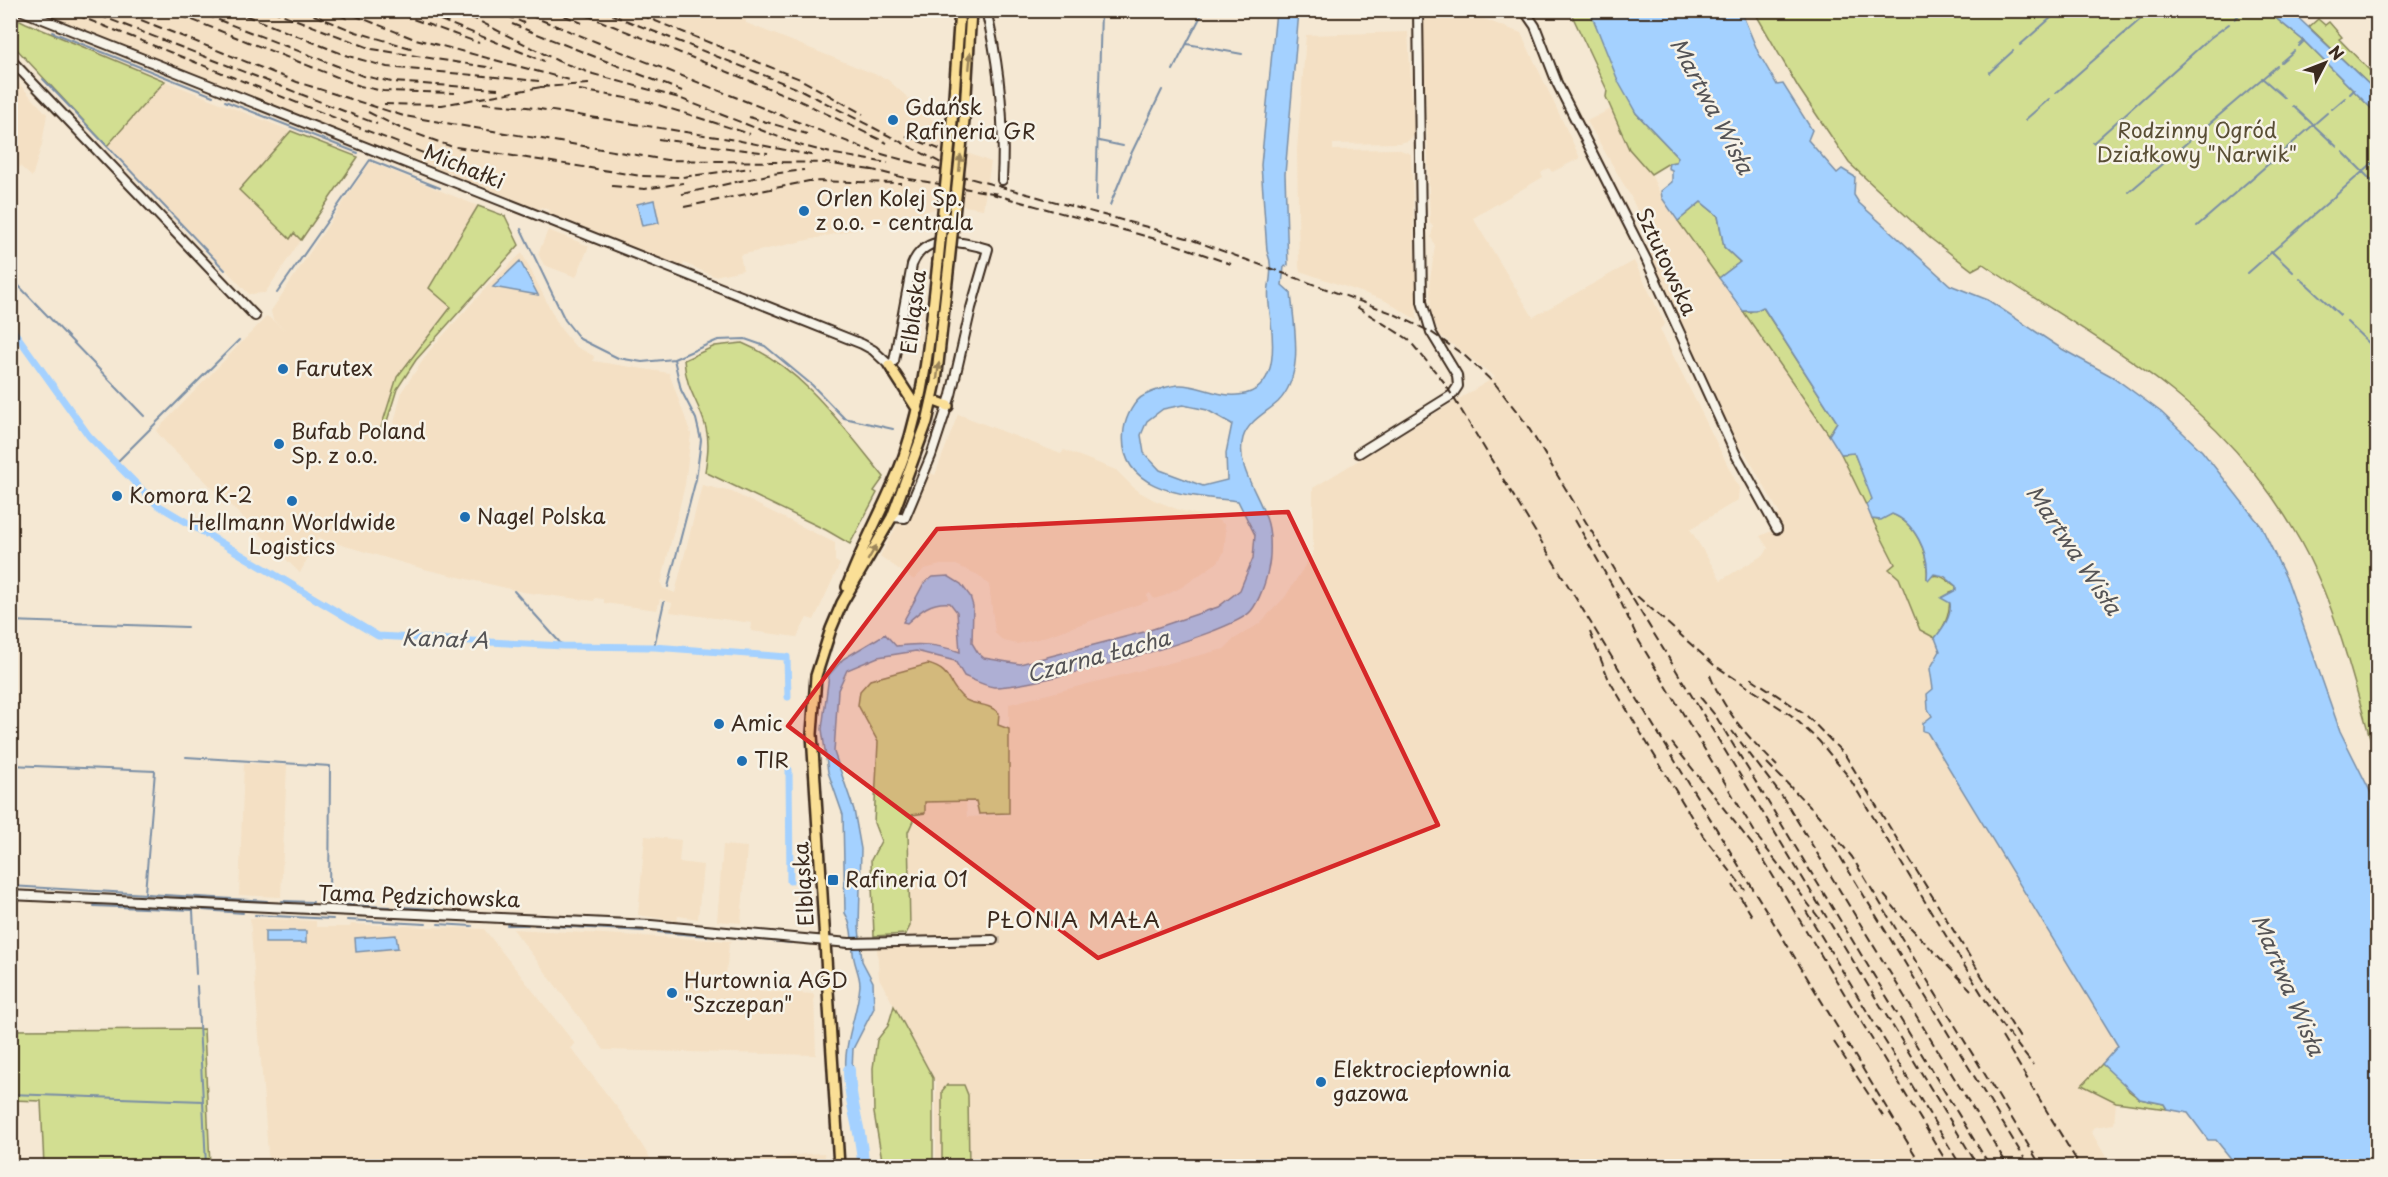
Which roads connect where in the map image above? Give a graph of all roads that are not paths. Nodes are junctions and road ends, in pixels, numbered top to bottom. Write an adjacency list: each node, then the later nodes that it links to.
1 (20, 10): 10 (street, Michałki)
2 (960, 10): 11 (main road, Elbląska, bridge)
3 (972, 10): 13 (main road, Elbląska, one-way to 3, bridge)
4 (986, 10): 8 (street)
5 (1418, 10): 16 (street)
6 (1524, 10): 18 (street, Sztutowska)
7 (10, 59): 9 (street)
8 (1002, 180)
9 (255, 316)
10 (889, 365): 12 (main road); 14 (street)
11 (923, 386): 12 (main road); 15 (main road, Elbląska)
12 (904, 389): 15 (main road)
13 (932, 400): 14 (main road); 17 (main road, Elbląska)
14 (948, 405): 17 (street)
15 (918, 410): 19 (main road, Elbląska)
16 (1359, 453)
17 (891, 517): 19 (main road, Elbląska, one-way to 17)
18 (1777, 529)
19 (842, 603): 22 (main road, Elbląska)
20 (10, 895): 22 (street, Tama Pędzichowska)
21 (993, 940): 22 (street, Tama Pędzichowska)
22 (825, 941): 23 (main road, Elbląska)
23 (839, 1167)

